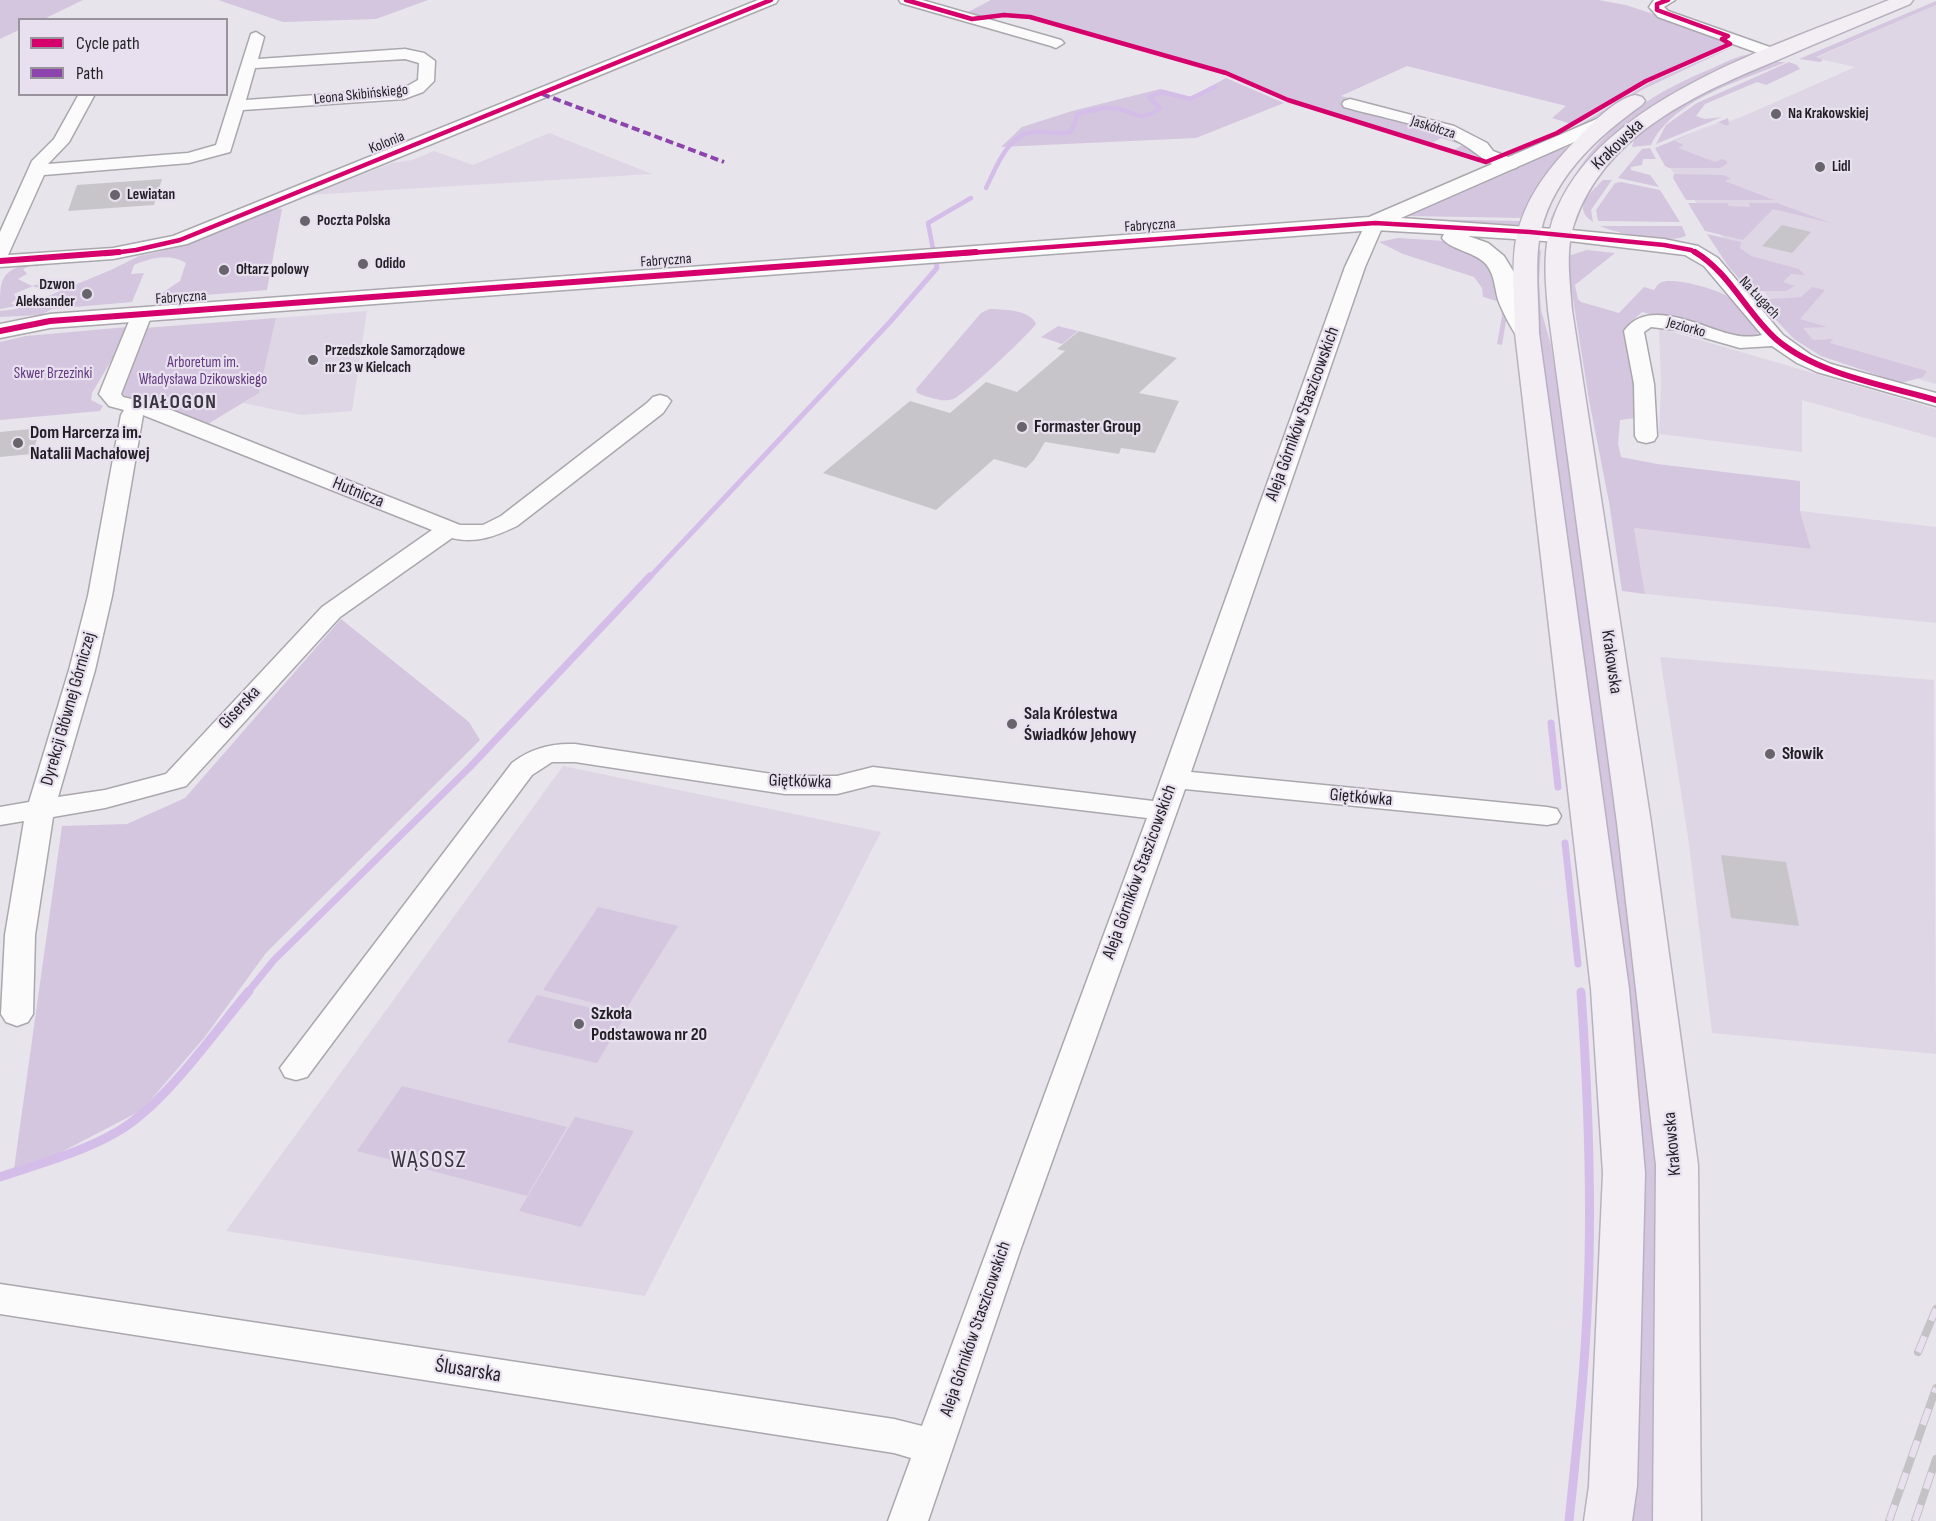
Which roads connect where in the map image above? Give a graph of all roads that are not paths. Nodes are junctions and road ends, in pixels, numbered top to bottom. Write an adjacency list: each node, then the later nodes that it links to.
1 (771, 0): 24 (street, Kolonia)
2 (906, 0): 7 (street)
3 (1668, 0): 8 (street)
4 (1864, 0): 8 (main road, Krakowska)
5 (1904, 0): 9 (main road, Krakowska)
6 (256, 37): 10 (street)
7 (1056, 43)
8 (1754, 45): 9 (street); 14 (main road, Krakowska)
9 (1775, 54): 17 (main road, Krakowska)
10 (248, 64): 13 (street); 13 (street, Leona Skibińskiego)
11 (86, 96): 16 (street)
12 (1350, 104): 15 (street, Jaskółcza)
13 (236, 106): 16 (street)
14 (1606, 121): 15 (main road); 20 (main road, Krakowska)
15 (1510, 164): 18 (main road)
16 (37, 170): 23 (street)
17 (1570, 207): 21 (main road, Krakowska); 22 (street, Na Ługach)
18 (1373, 228): 19 (main road, Fabryczna); 20 (main road, Fabryczna); 26 (main road, Fabryczna); 35 (street, Aleja Górników Staszicowskich)
19 (1453, 237): 20 (main road, Fabryczna); 28 (main road)
20 (1528, 237): 21 (main road, Fabryczna); 28 (main road, Krakowska)
21 (1560, 240): 22 (street, Na Ługach); 25 (street, Na Ługach); 46 (main road, Krakowska)
22 (1639, 242): 25 (street, Na Ługach)
23 (0, 254)
24 (0, 261)
25 (1721, 276): 29 (street, Na Ługach)
26 (142, 314): 27 (main road, Fabryczna); 32 (street, Hutnicza)
27 (0, 331)
28 (1527, 333): 45 (main road, Krakowska)
29 (1776, 339): 30 (street, Na Ługach); 33 (street, Jeziorko)
30 (1936, 400)
31 (660, 401): 34 (street, Hutnicza)
32 (138, 407): 34 (street, Hutnicza); 36 (street, Dyrekcji Głównej Górniczej)
33 (1646, 436)
34 (448, 530): 36 (street, Giserska)
35 (1174, 779): 37 (street, Aleja Górników Staszicowskich); 39 (street, Giętkówka)
36 (40, 811): 38 (street, Giserska); 40 (street, Dyrekcji Głównej Górniczej)
37 (1162, 811): 41 (street, Giętkówka); 43 (street, Aleja Górników Staszicowskich)
38 (0, 816)
39 (1547, 816)
40 (17, 1014)
41 (296, 1068)
42 (0, 1299): 43 (street, Ślusarska)
43 (935, 1447): 44 (street, Aleja Górników Staszicowskich)
44 (908, 1521)
45 (1608, 1521)
46 (1677, 1521)

